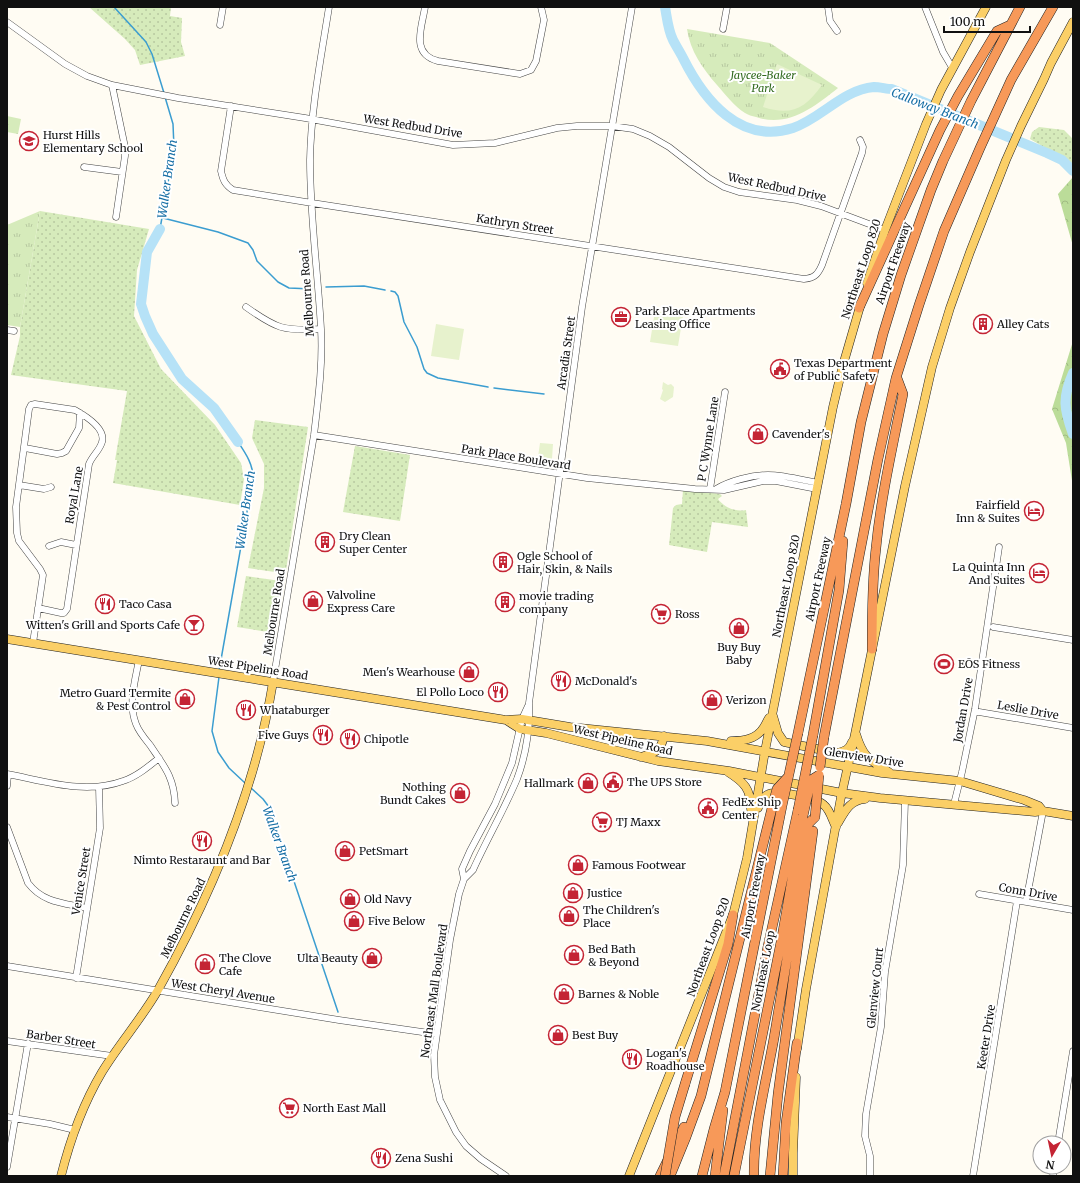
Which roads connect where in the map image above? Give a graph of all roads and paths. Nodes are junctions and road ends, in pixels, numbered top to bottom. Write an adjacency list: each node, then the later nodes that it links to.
1 (223, 7): 14 (street)
2 (329, 7): 21 (street, Melbourne Road)
3 (425, 7): 4 (street)
4 (541, 7)
5 (632, 7): 22 (street, Arcadia Street)
6 (727, 7): 16 (street)
7 (828, 7): 17 (street)
8 (924, 7): 18 (street)
9 (986, 7): 18 (main road, Northeast Loop 820)
10 (1020, 7): 15 (highway, Airport Freeway)
11 (1053, 7): 34 (highway)
12 (7, 22): 19 (street, West Redbud Drive)
13 (1073, 22): 53 (main road)
14 (220, 25)
15 (1010, 25): 32 (highway); 44 (highway, Airport Freeway)
16 (723, 28)
17 (837, 31)
18 (953, 69): 29 (main road, Northeast Loop 820)
19 (112, 85): 20 (street, West Redbud Drive); 25 (street)
20 (231, 106): 21 (street, West Redbud Drive); 26 (street, Kathryn Street)
21 (312, 119): 22 (street, West Redbud Drive); 26 (street, Melbourne Road)
22 (612, 126): 27 (street, West Redbud Drive); 30 (street, Arcadia Street)
23 (860, 140): 27 (street)
24 (84, 167): 25 (street)
25 (122, 172): 28 (street)
26 (312, 203): 30 (street, Kathryn Street); 33 (street, Melbourne Road)
27 (841, 213): 29 (street, West Redbud Drive); 30 (street, Kathryn Street)
28 (116, 217)
29 (885, 230): 32 (main road, Northeast Loop 820)
30 (592, 246): 39 (street, Arcadia Street)
31 (246, 307): 33 (street)
32 (859, 308): 41 (main road, Northeast Loop 820)
33 (321, 329): 37 (street, Melbourne Road)
34 (896, 378): 53 (highway); 70 (highway, bridge)
35 (725, 392): 43 (street, P C Wynne Lane)
36 (80, 413): 38 (street); 38 (street, Royal Lane); 45 (street, Royal Lane)
37 (314, 435): 39 (street, Park Place Boulevard); 55 (street, Melbourne Road)
38 (25, 448): 40 (street)
39 (560, 473): 43 (street, Park Place Boulevard); 58 (street, Arcadia Street)
40 (20, 486): 42 (street); 48 (street)
41 (817, 486): 43 (street, Park Place Boulevard); 57 (main road, Northeast Loop 820)
42 (51, 487)
43 (713, 489)
44 (846, 504): 74 (highway, Airport Freeway, bridge); 84 (highway, bridge)
45 (76, 545): 46 (street); 48 (street, Royal Lane)
46 (49, 546)
47 (999, 547): 75 (street, Jordan Drive)
48 (38, 608): 52 (street)
49 (992, 627): 51 (street)
50 (7, 639): 52 (main road, West Pipeline Road)
51 (1073, 640)
52 (33, 643): 54 (main road, West Pipeline Road)
53 (872, 649): 62 (main road)
54 (139, 660): 55 (main road, West Pipeline Road); 67 (street)
55 (273, 682): 59 (main road, West Pipeline Road); 100 (main road, Melbourne Road)
56 (979, 712): 60 (street, Leslie Drive)
57 (772, 715): 62 (main road); 64 (main road); 65 (main road, Northeast Loop 820)
58 (526, 719): 59 (main road, West Pipeline Road); 61 (street, Northeast Mall Boulevard); 63 (main road, West Pipeline Road)
59 (506, 720): 61 (main road, West Pipeline Road)
60 (1073, 728)
61 (524, 729): 66 (main road, West Pipeline Road); 91 (street, Northeast Mall Boulevard); 91 (street, Northeast Mall Boulevard)
62 (856, 734): 68 (main road); 71 (main road)
63 (664, 736): 64 (main road, West Pipeline Road); 66 (main road)
64 (707, 741): 65 (main road, West Pipeline Road)
65 (765, 751): 68 (main road, Glenview Drive); 73 (main road, Northeast Loop 820)
66 (640, 757): 69 (main road, West Pipeline Road)
67 (159, 758): 77 (street); 81 (street)
68 (848, 766): 71 (main road, Glenview Drive); 78 (main road)
69 (724, 770): 73 (main road, West Pipeline Road); 86 (main road)
70 (819, 774): 84 (highway, Northeast Loop, bridge); 87 (highway, bridge)
71 (892, 774): 75 (main road, Glenview Drive)
72 (8, 775): 76 (street); 77 (street)
73 (760, 776): 78 (main road, Glenview Drive); 86 (main road, Northeast Loop 820)
74 (788, 777): 107 (highway, bridge); 108 (highway, Airport Freeway, bridge)
75 (960, 781): 82 (street); 83 (main road, Glenview Drive)
76 (7, 786)
77 (99, 787): 95 (street, Venice Street)
78 (842, 793): 79 (main road, Glenview Drive); 89 (main road)
79 (880, 798): 80 (main road, Glenview Drive); 89 (main road)
80 (905, 802): 82 (main road, Glenview Drive); 128 (street, Glenview Court)
81 (175, 803)
82 (954, 804): 83 (main road, Glenview Drive)
83 (1042, 811): 85 (main road, Glenview Drive); 94 (street)
84 (801, 813): 122 (highway); 123 (highway, Northeast Loop)
85 (1073, 816)
86 (753, 817): 90 (main road, Northeast Loop 820)
87 (815, 817): 124 (highway); 125 (highway)
88 (7, 827): 95 (street)
89 (836, 827): 90 (main road); 103 (main road)
90 (752, 828): 97 (main road, Northeast Loop 820)
91 (464, 879): 101 (street, Northeast Mall Boulevard)
92 (979, 894): 93 (street, Conn Drive)
93 (1017, 901): 94 (street, Conn Drive); 129 (street, Keeter Drive)
94 (1026, 902): 96 (street, Conn Drive)
95 (87, 908): 99 (street, Venice Street)
96 (1073, 910)
97 (733, 915): 116 (main road, Northeast Loop 820); 118 (highway, bridge)
98 (7, 966): 99 (street, West Cheryl Avenue)
99 (76, 978): 100 (street, West Cheryl Avenue)
100 (158, 991): 101 (street, West Cheryl Avenue); 106 (main road, Melbourne Road)
101 (436, 1034): 115 (street, Northeast Mall Boulevard)
102 (7, 1040): 104 (street, Barber Street)
103 (797, 1043): 126 (highway); 127 (main road)
104 (28, 1044): 106 (street, Barber Street); 110 (street)
105 (1073, 1051): 112 (street)
106 (112, 1056): 111 (main road, Melbourne Road)
107 (707, 1070): 117 (highway); 119 (highway)
108 (725, 1092): 120 (highway, Airport Freeway); 121 (highway)
109 (7, 1117): 110 (street)
110 (15, 1118): 111 (street); 113 (street)
111 (75, 1130): 114 (main road, Melbourne Road)
112 (1059, 1135)
113 (7, 1167)
114 (61, 1176)
115 (506, 1176)
116 (629, 1176)
117 (660, 1176)
118 (665, 1176)
119 (670, 1176)
120 (702, 1176)
121 (715, 1176)
122 (724, 1176)
123 (734, 1176)
124 (754, 1176)
125 (770, 1176)
126 (783, 1176)
127 (794, 1176)
128 (870, 1176)
129 (973, 1176)

